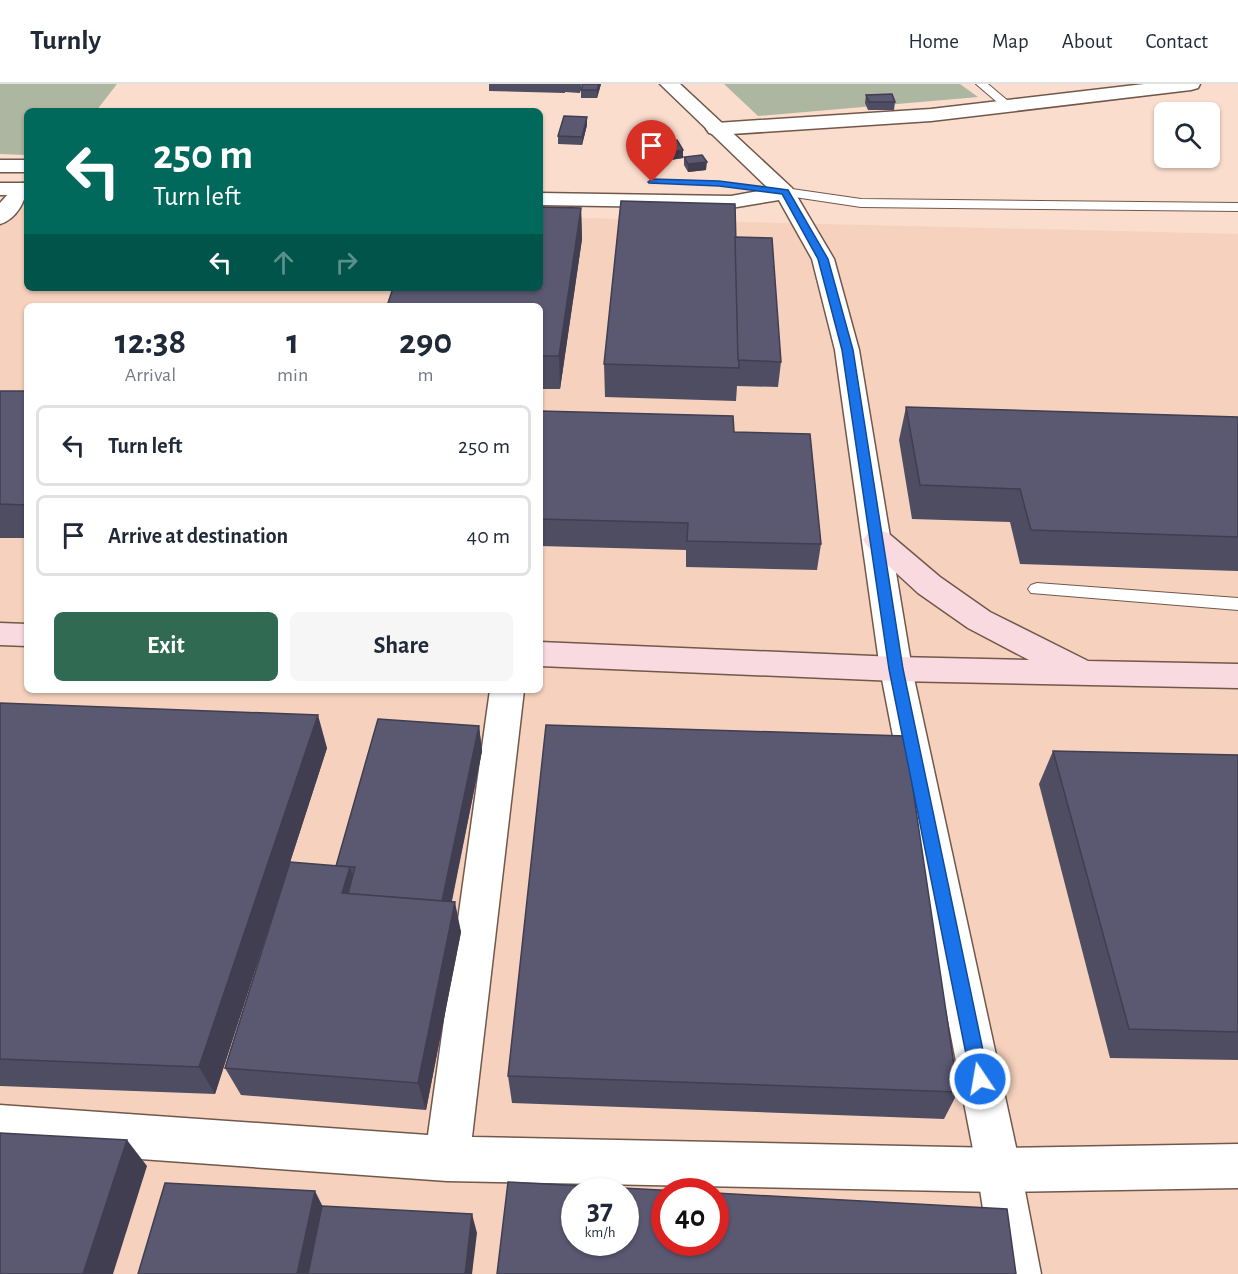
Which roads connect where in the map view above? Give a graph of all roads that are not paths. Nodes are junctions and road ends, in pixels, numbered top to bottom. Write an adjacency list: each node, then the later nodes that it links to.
1 (669, 84): 5 (street)
2 (981, 84): 4 (lane)
3 (1191, 84): 4 (street)
4 (1008, 106): 5 (street)
5 (716, 129): 12 (street)
6 (0, 165): 7 (street)
7 (24, 166)
8 (576, 180): 12 (street)
9 (0, 189): 10 (street)
10 (24, 189)
11 (24, 190): 15 (street)
12 (785, 192): 13 (street); 14 (lane); 16 (street)
13 (543, 199)
14 (1238, 207)
15 (0, 217)
16 (878, 540): 22 (street); 23 (main road)
17 (1037, 588): 18 (lane)
18 (1238, 604)
19 (0, 634): 20 (main road)
20 (24, 635)
21 (543, 654): 22 (main road)
22 (896, 669): 23 (main road); 29 (street)
23 (1085, 674): 24 (main road)
24 (1238, 676)
25 (507, 693): 27 (street)
26 (0, 1127): 27 (street)
27 (447, 1159): 29 (street)
28 (1238, 1166): 29 (street)
29 (999, 1170): 30 (street)
30 (1017, 1274)

